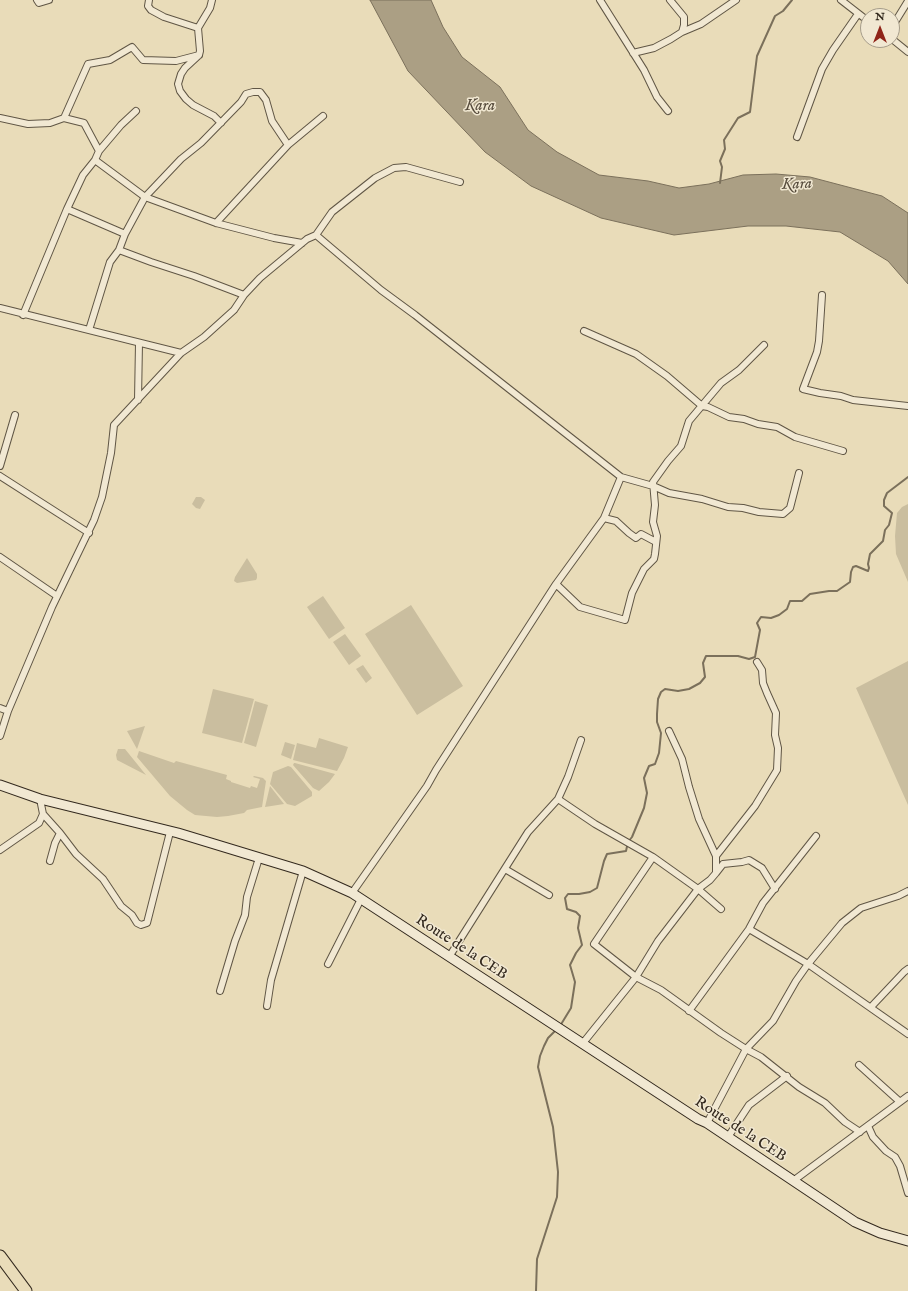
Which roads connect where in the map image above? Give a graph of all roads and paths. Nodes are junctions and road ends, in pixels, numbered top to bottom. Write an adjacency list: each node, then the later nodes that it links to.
1 (37, 0): 2 (street)
2 (49, 0)
3 (149, 0): 12 (street)
4 (212, 0): 12 (street)
5 (600, 0): 16 (street)
6 (670, 0): 13 (street)
7 (736, 0): 13 (street)
8 (841, 0): 10 (street)
9 (908, 1): 11 (street)
10 (858, 14): 24 (street)
11 (900, 14)
12 (198, 28): 17 (street)
13 (682, 32): 16 (street)
14 (900, 46): 15 (street)
15 (908, 52)
16 (633, 53): 19 (street)
17 (199, 55): 22 (street); 23 (street)
18 (136, 111): 26 (street)
19 (668, 111)
20 (323, 116): 25 (street)
21 (0, 118): 22 (street)
22 (64, 118): 26 (street)
23 (220, 123): 25 (street); 29 (street)
24 (797, 137)
25 (288, 145): 31 (street)
26 (99, 151): 27 (street)
27 (95, 160): 29 (street); 30 (street)
28 (460, 182): 33 (street)
29 (145, 197): 31 (street); 32 (street)
30 (67, 209): 32 (street); 39 (street)
31 (216, 223): 34 (street)
32 (125, 234): 35 (street)
33 (316, 234): 34 (street); 53 (street)
34 (302, 243): 36 (street)
35 (119, 250): 36 (street); 40 (street)
36 (244, 295): 44 (street)
37 (822, 295): 47 (street)
38 (0, 308): 39 (street)
39 (23, 315): 40 (street)
40 (89, 330): 42 (street)
41 (584, 331): 46 (street)
42 (140, 343): 44 (street); 45 (street)
43 (764, 345): 46 (street)
44 (181, 353): 45 (street)
45 (138, 400): 56 (street)
46 (702, 406): 49 (street); 54 (street)
47 (908, 406)
48 (16, 415): 50 (street)
49 (843, 452)
50 (0, 466)
51 (799, 473): 54 (street)
52 (0, 476): 56 (street)
53 (621, 477): 54 (street); 55 (street)
54 (653, 486): 57 (street)
55 (604, 518): 57 (street); 59 (street)
56 (89, 533): 60 (street)
57 (656, 542): 59 (street)
58 (0, 557): 60 (street)
59 (556, 584): 85 (street)
60 (57, 596): 63 (street)
61 (757, 662): 75 (street)
62 (0, 708): 63 (street)
63 (8, 711): 65 (street)
64 (670, 732): 75 (street)
65 (0, 736)
66 (581, 740): 69 (street)
67 (0, 785): 68 (main road, Route de la CEB)
68 (40, 799): 70 (street); 71 (main road, Route de la CEB)
69 (558, 799): 76 (street); 79 (street)
70 (43, 814): 72 (street); 74 (street)
71 (170, 832): 72 (street); 77 (main road, Route de la CEB)
72 (60, 833): 78 (street)
73 (816, 836): 83 (street)
74 (0, 850)
75 (716, 856): 81 (street)
76 (653, 857): 82 (street); 94 (street)
77 (259, 858): 80 (main road, Route de la CEB); 95 (street)
78 (50, 860)
79 (505, 869): 86 (street); 90 (street)
80 (303, 871): 85 (main road, Route de la CEB); 96 (street)
81 (716, 873): 82 (street); 83 (street)
82 (698, 889): 88 (street); 94 (street)
83 (775, 889): 89 (street)
84 (908, 891): 92 (street)
85 (352, 893): 87 (main road, Route de la CEB)
86 (549, 895)
87 (361, 899): 90 (main road, Route de la CEB); 91 (street)
88 (721, 909)
89 (749, 929): 92 (street); 98 (street)
90 (449, 957): 100 (main road, Route de la CEB)
91 (328, 964)
92 (808, 964): 97 (street); 101 (street)
93 (908, 969): 97 (street)
94 (636, 977): 98 (street); 100 (street)
95 (220, 991)
96 (267, 1006)
97 (871, 1008): 99 (street)
98 (689, 1011): 101 (street)
99 (908, 1034)
100 (583, 1043): 106 (main road, Route de la CEB)
101 (746, 1049): 103 (street); 106 (street)
102 (859, 1065): 105 (street)
103 (787, 1076): 108 (street); 109 (street)
104 (908, 1096): 105 (street)
105 (899, 1101): 107 (street)
106 (707, 1123): 109 (main road, Route de la CEB)
107 (868, 1126): 108 (street); 111 (street)
108 (860, 1132): 110 (street)
109 (728, 1137): 110 (main road, Route de la CEB)
110 (793, 1181): 112 (main road, Route de la CEB)
111 (908, 1193)
112 (908, 1241)
113 (0, 1256): 114 (highway)
114 (26, 1291)

